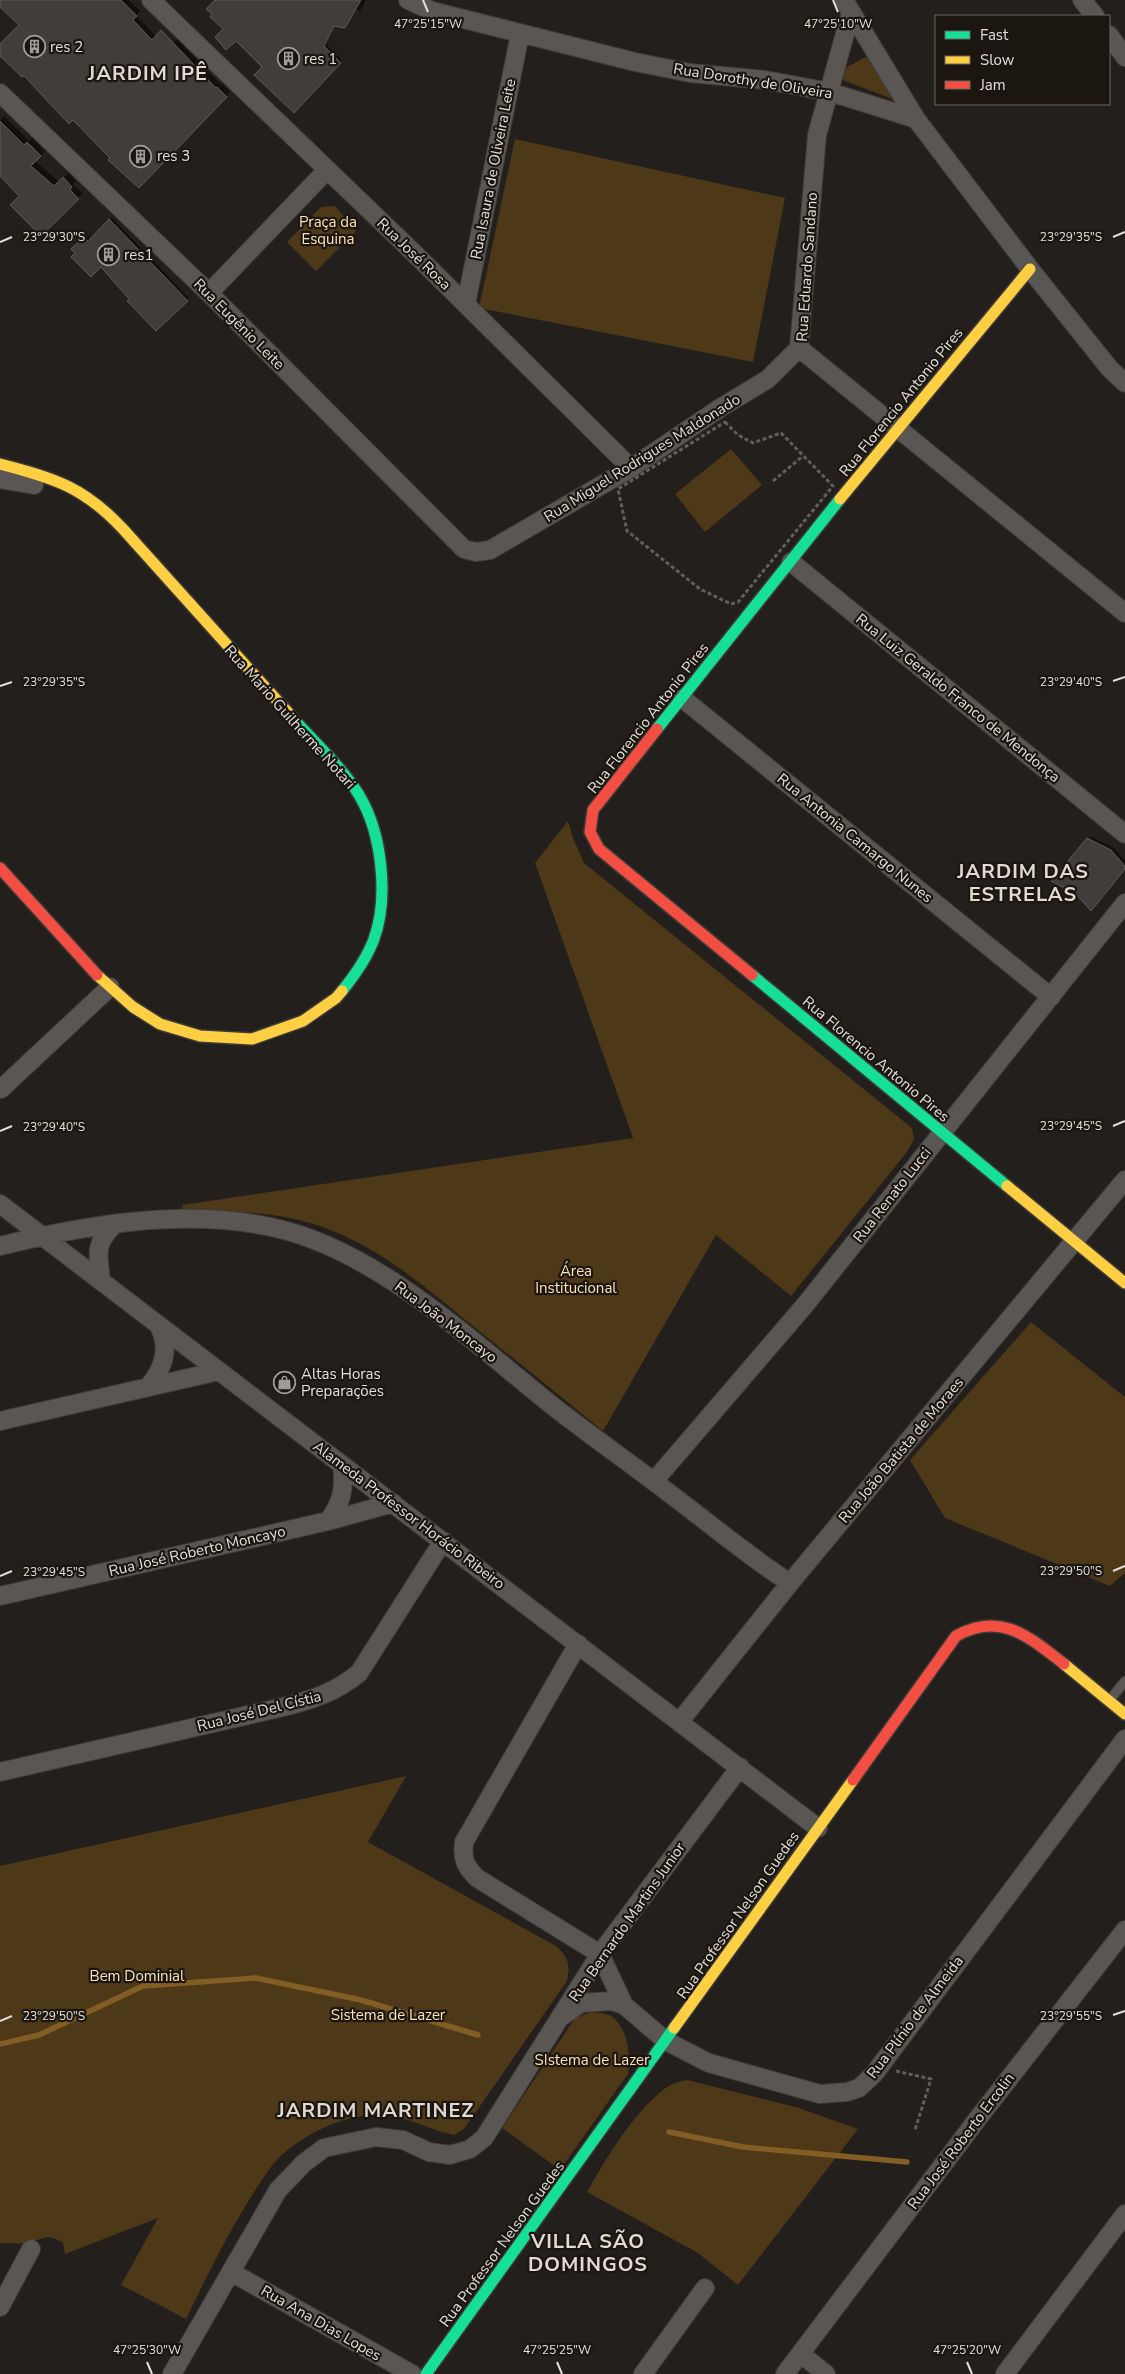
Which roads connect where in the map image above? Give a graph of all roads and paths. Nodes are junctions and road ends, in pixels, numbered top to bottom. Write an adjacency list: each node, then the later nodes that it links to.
1 (151, 0): 12 (street, Rua José Rosa)
2 (408, 0): 6 (street, Rua Dorothy de Oliveira)
3 (1082, 0): 5 (street)
4 (848, 6): 9 (street, Rua Eduardo Sandano); 11 (street)
5 (1093, 15)
6 (520, 34): 9 (street, Rua Dorothy de Oliveira); 15 (street, Rua Isaura de Oliveira Leite)
7 (1110, 36): 8 (street)
8 (1125, 57)
9 (830, 92): 11 (street, Rua Dorothy de Oliveira); 16 (street, Rua Eduardo Sandano)
10 (0, 93): 14 (street, Rua Eugênio Leite)
11 (916, 118): 13 (street)
12 (327, 170): 14 (street); 15 (street, Rua José Rosa)
13 (1030, 269): 17 (street); 18 (street, Rua Florencio Antonio Pires)
14 (209, 293): 25 (street, Rua Eugênio Leite)
15 (466, 304): 21 (street, Rua José Rosa)
16 (799, 348): 18 (street, Rua Eduardo Sandano); 21 (street, Rua Miguel Rodrigues Maldonado)
17 (1125, 382)
18 (898, 427): 26 (street, Rua Florencio Antonio Pires); 27 (street, Rua Eduardo Sandano)
19 (803, 456): 19 (path); 23 (path)
20 (0, 464): 24 (street, Rua Mario Guilherme Notari)
21 (631, 468): 25 (street, Rua Miguel Rodrigues Maldonado)
22 (0, 479): 24 (street, Rua Mario Guilherme Notari)
23 (773, 481)
24 (139, 549): 32 (street, Rua Mario Guilherme Notari)
25 (476, 552)
26 (791, 562): 28 (street, Rua Florencio Antonio Pires); 29 (street, Rua Luiz Geraldo Franco de Mendonça)
27 (1125, 612)
28 (682, 698): 33 (street, Rua Antonia Camargo Nunes); 35 (street, Rua Florencio Antonio Pires)
29 (1125, 834)
30 (0, 868): 32 (street, Rua Mario Guilherme Notari)
31 (1125, 903): 33 (street, Rua Renato Lucci)
32 (110, 987): 34 (street)
33 (1051, 996): 35 (street, Rua Renato Lucci)
34 (1, 1089)
35 (941, 1133): 40 (street, Rua Florencio Antonio Pires); 49 (street, Rua Renato Lucci)
36 (1125, 1180): 40 (street, Rua João Batista de Moraes)
37 (0, 1204): 39 (street, Alameda Professor Horácio Ribeiro)
38 (114, 1225): 39 (street, Rua João Moncayo); 42 (street); 49 (street, Rua João Moncayo)
39 (44, 1237): 41 (street, Rua João Moncayo); 42 (street, Alameda Professor Horácio Ribeiro)
40 (1073, 1241): 43 (street, Rua Florencio Antonio Pires); 53 (street, Rua João Batista de Moraes)
41 (0, 1246)
42 (101, 1280): 44 (street, Alameda Professor Horácio Ribeiro)
43 (1125, 1283)
44 (158, 1324): 45 (street, Alameda Professor Horácio Ribeiro); 46 (street)
45 (220, 1371): 46 (street); 48 (street, Alameda Professor Horácio Ribeiro)
46 (149, 1386): 47 (street)
47 (0, 1421)
48 (342, 1465): 50 (street, Alameda Professor Horácio Ribeiro); 51 (street)
49 (654, 1481): 53 (street, Rua João Moncayo)
50 (393, 1503): 51 (street, Rua José Roberto Moncayo); 52 (street, Alameda Professor Horácio Ribeiro)
51 (328, 1521): 54 (street, Rua José Roberto Moncayo)
52 (443, 1541): 55 (street, Alameda Professor Horácio Ribeiro); 61 (street, Rua José Del Cístia)
53 (790, 1583): 58 (street, Rua João Batista de Moraes)
54 (0, 1596)
55 (578, 1644): 58 (street, Alameda Professor Horácio Ribeiro); 64 (street)
56 (1125, 1681): 57 (lane)
57 (1119, 1706): 62 (street, Rua Professor Nelson Guedes)
58 (680, 1721): 60 (street, Alameda Professor Horácio Ribeiro)
59 (1125, 1739): 68 (street, Rua Plínio de Almeida)
60 (740, 1767): 62 (street, Alameda Professor Horácio Ribeiro); 64 (street, Rua Bernardo Martins Junior)
61 (0, 1772)
62 (818, 1828): 67 (street, Rua Professor Nelson Guedes)
63 (1125, 1930): 75 (street, Rua José Roberto Ercolin)
64 (600, 1954): 65 (street, Rua Plínio de Almeida); 66 (street, Rua Bernardo Martins Junior)
65 (624, 2005): 66 (street); 67 (street, Rua Plínio de Almeida)
66 (559, 2019): 72 (street, Rua Bernardo Martins Junior)
67 (666, 2041): 68 (street, Rua Plínio de Almeida); 78 (street, Rua Professor Nelson Guedes)
68 (879, 2067): 69 (path)
69 (915, 2130)
70 (1125, 2214): 82 (street)
71 (31, 2249): 74 (street)
72 (231, 2272): 76 (street, Rua Bernardo Martins Junior); 77 (street, Rua Ana Dias Lopes)
73 (705, 2288): 79 (street)
74 (0, 2307)
75 (801, 2354): 80 (street, Rua José Roberto Ercolin); 81 (street)
76 (172, 2374)
77 (412, 2374)
78 (426, 2374)
79 (643, 2374)
80 (785, 2374)
81 (826, 2374)
82 (1005, 2374)

